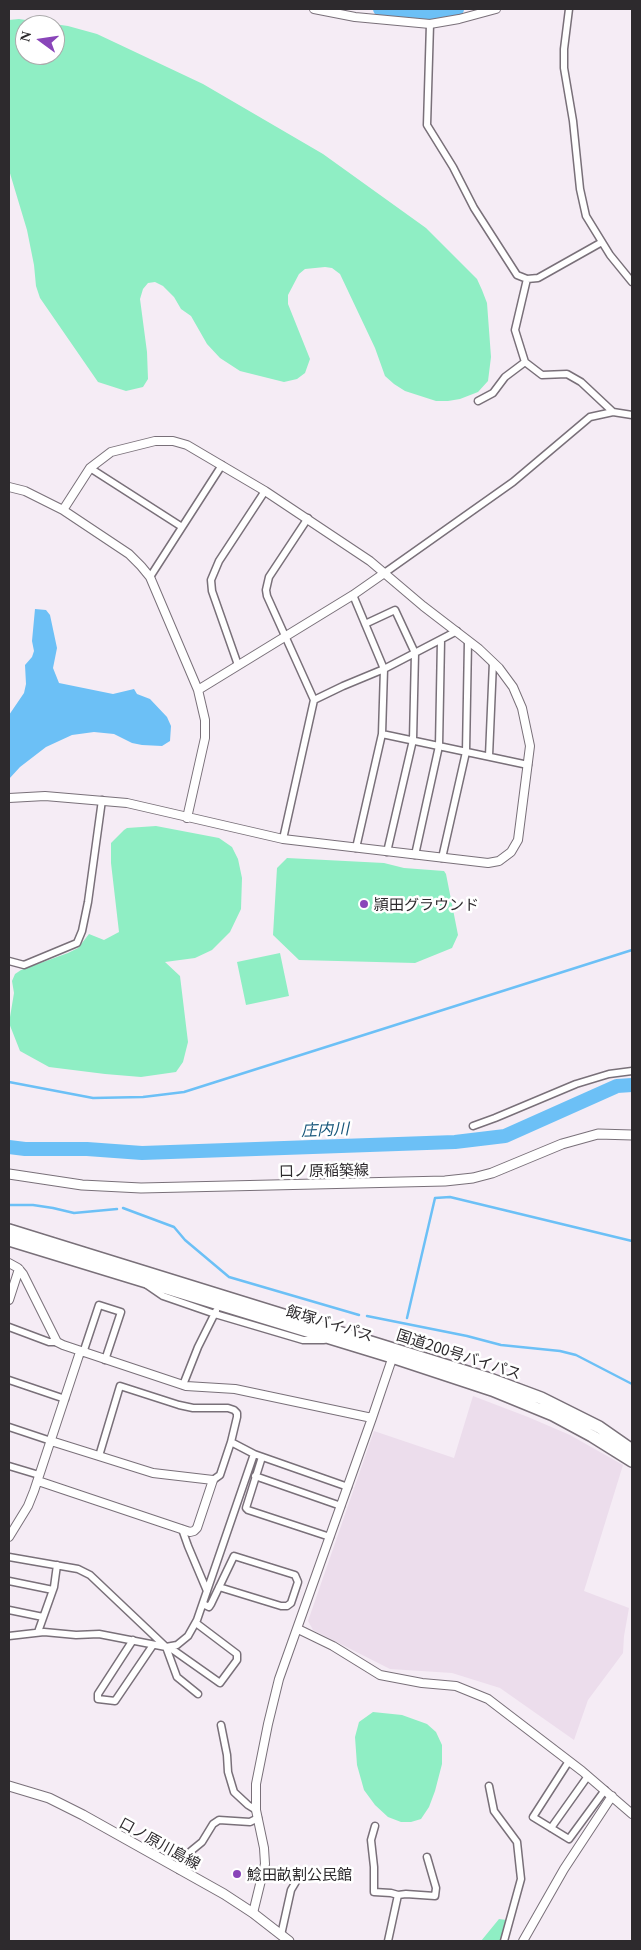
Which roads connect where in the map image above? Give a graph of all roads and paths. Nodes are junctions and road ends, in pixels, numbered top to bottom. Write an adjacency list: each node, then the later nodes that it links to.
1 (314, 9): 4 (street)
2 (496, 9): 4 (street)
3 (569, 9): 5 (street)
4 (430, 24): 6 (street)
5 (602, 242): 6 (street); 7 (street)
6 (527, 279): 8 (street)
7 (632, 282)
8 (524, 362): 9 (street); 10 (street)
9 (478, 401)
10 (613, 412): 11 (street); 19 (street)
11 (632, 415)
12 (222, 465): 13 (street); 15 (street); 18 (street)
13 (90, 468): 16 (street); 18 (street)
14 (9, 487): 16 (street)
15 (265, 491): 17 (street); 29 (street)
16 (63, 510): 20 (street)
17 (308, 518): 19 (street); 24 (street)
18 (182, 527): 20 (street)
19 (383, 574): 21 (street); 23 (street)
20 (150, 577): 31 (street)
21 (353, 595): 22 (street); 24 (street)
22 (365, 624): 27 (street); 30 (street)
23 (457, 632): 25 (street); 26 (street)
24 (285, 635): 29 (street); 32 (street)
25 (441, 640): 27 (street); 35 (street)
26 (468, 641): 28 (street); 36 (street)
27 (414, 653): 30 (street); 34 (street)
28 (493, 662): 37 (street); 38 (street)
29 (238, 665): 31 (street)
30 (384, 669): 32 (street); 33 (street)
31 (198, 690): 41 (street)
32 (314, 700): 42 (street)
33 (382, 734): 34 (street); 43 (street)
34 (413, 740): 35 (street); 44 (street)
35 (439, 746): 36 (street); 45 (street)
36 (466, 752): 37 (street); 46 (street)
37 (489, 756): 38 (street)
38 (528, 765): 46 (street)
39 (9, 798): 40 (street)
40 (102, 800): 41 (street); 47 (street)
41 (187, 818): 42 (street)
42 (283, 839): 43 (street)
43 (356, 848): 44 (street)
44 (387, 852): 45 (street)
45 (415, 855): 46 (street)
46 (442, 858)
47 (9, 961)
48 (632, 1071): 49 (street)
49 (473, 1126)
50 (632, 1135): 51 (main road, 口ノ原稲築線)
51 (9, 1174)
52 (9, 1230): 61 (highway, 国道200号バイパス)
53 (9, 1240): 57 (highway, 飯塚バイパス)
54 (9, 1263): 55 (street)
55 (19, 1269): 56 (street); 59 (street)
56 (9, 1300)
57 (217, 1309): 61 (highway, 飯塚バイパス); 64 (street)
58 (9, 1327): 59 (street)
59 (58, 1342): 60 (street)
60 (82, 1352): 62 (street); 62 (street); 65 (street)
61 (394, 1353): 66 (street); 70 (highway, 国道200号バイパス); 74 (highway, 飯塚バイパス)
62 (105, 1360): 64 (street)
63 (9, 1380): 65 (street)
64 (183, 1385): 66 (street)
65 (65, 1400): 68 (street)
66 (372, 1418): 79 (street)
67 (9, 1427): 68 (street)
68 (51, 1441): 72 (street); 77 (street)
69 (231, 1442): 71 (street); 72 (street); 78 (street)
70 (632, 1450)
71 (254, 1454): 73 (street); 89 (street)
72 (99, 1456): 78 (street)
73 (262, 1457): 76 (street); 79 (street)
74 (632, 1461)
75 (9, 1466): 77 (street)
76 (255, 1476): 80 (street); 83 (street)
77 (38, 1478): 81 (street); 82 (street)
78 (213, 1480): 81 (street)
79 (348, 1487): 80 (street)
80 (341, 1506): 83 (street)
81 (182, 1529): 89 (street)
82 (9, 1537)
83 (330, 1537): 94 (street)
84 (9, 1557): 85 (street)
85 (57, 1565): 88 (street); 99 (street)
86 (9, 1581): 88 (street)
87 (220, 1587): 90 (street)
88 (53, 1590): 92 (street)
89 (207, 1591): 90 (street)
90 (203, 1604): 93 (street)
91 (9, 1610): 92 (street)
92 (43, 1617): 95 (street)
93 (196, 1623): 99 (street); 99 (street)
94 (298, 1629): 102 (street); 108 (street)
95 (38, 1632): 96 (street); 97 (street)
96 (9, 1636)
97 (132, 1640): 98 (street); 98 (street)
98 (153, 1645): 99 (street)
99 (168, 1647): 100 (street)
100 (198, 1694)
101 (221, 1725): 108 (street)
102 (569, 1761): 103 (street); 112 (street)
103 (588, 1776): 106 (street); 112 (street)
104 (9, 1786): 114 (main road, 口ノ原川島線)
105 (489, 1786): 121 (street)
106 (605, 1790): 107 (street); 112 (street)
107 (612, 1796): 109 (street); 122 (street)
108 (256, 1810): 110 (street)
109 (632, 1814)
110 (258, 1818): 114 (street); 117 (street)
111 (375, 1826): 116 (street)
112 (552, 1828)
113 (427, 1857): 116 (street)
114 (179, 1870): 117 (main road, 口ノ原川島線)
115 (297, 1880): 118 (street)
116 (398, 1895): 120 (street)
117 (253, 1913): 118 (main road, 口ノ原川島線)
118 (281, 1935): 119 (main road, 口ノ原川島線)
119 (289, 1941)
120 (388, 1941)
121 (504, 1941)
122 (524, 1941)

